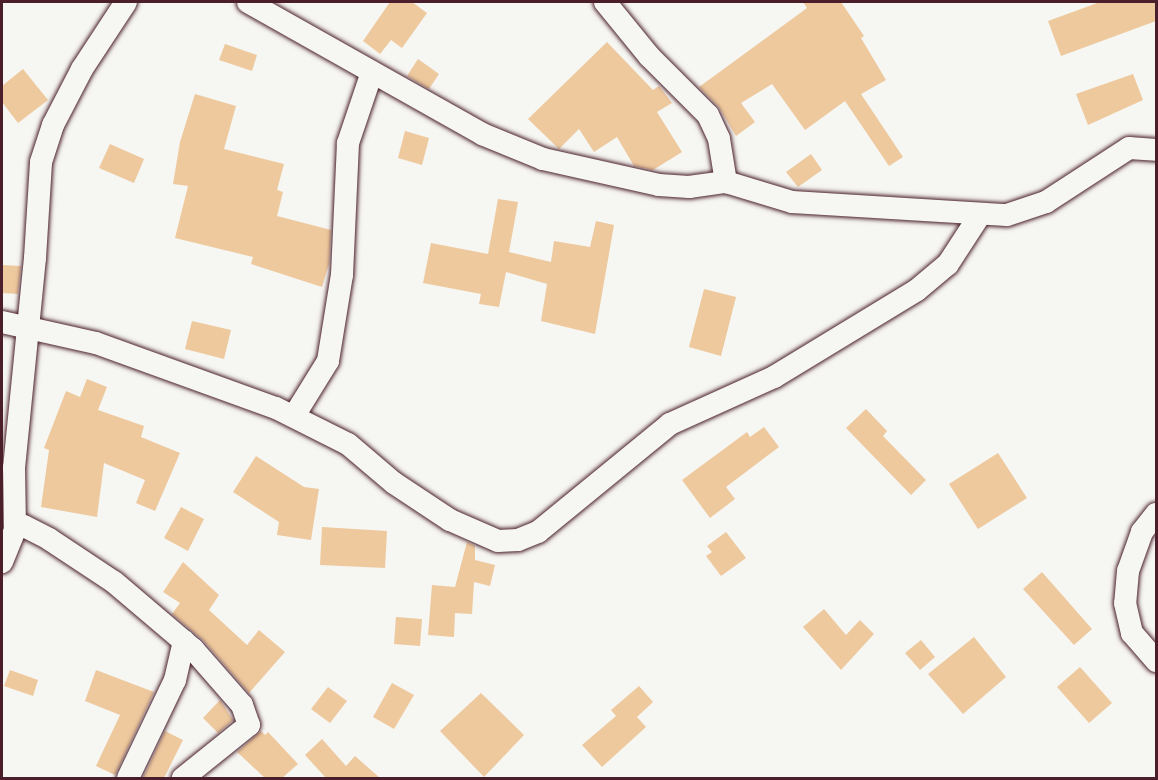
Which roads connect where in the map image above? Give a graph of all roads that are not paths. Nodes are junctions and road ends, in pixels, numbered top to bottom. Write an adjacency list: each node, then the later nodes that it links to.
1 (126, 2): 9 (street)
2 (248, 2): 4 (street)
3 (605, 2): 6 (street)
4 (371, 75): 6 (street); 10 (street)
5 (1156, 150): 7 (street)
6 (726, 182): 7 (street)
7 (980, 215): 10 (street)
8 (2, 322): 9 (street)
9 (26, 327): 10 (street); 11 (street)
10 (294, 416)
11 (8, 469): 13 (street)
12 (1156, 514): 16 (street)
13 (15, 529): 14 (street); 15 (street)
14 (2, 561)
15 (184, 641): 17 (street); 18 (street)
16 (1156, 662)
17 (128, 778)
18 (183, 778)

